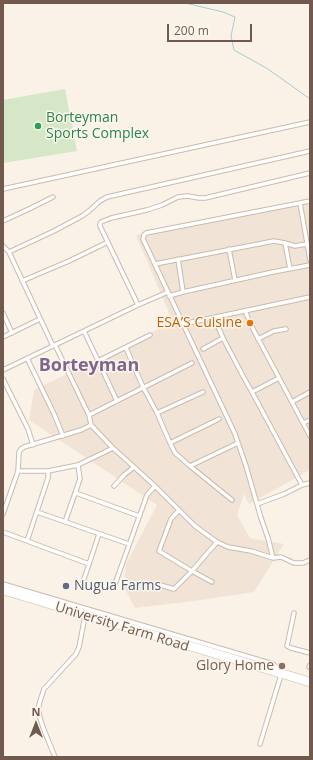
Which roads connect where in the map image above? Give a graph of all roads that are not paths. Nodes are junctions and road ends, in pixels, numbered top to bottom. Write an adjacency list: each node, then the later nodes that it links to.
1 (310, 122): 4 (street)
2 (310, 151): 14 (street)
3 (310, 173): 9 (street)
4 (3, 189)
5 (53, 197): 8 (street)
6 (310, 201): 7 (street)
7 (300, 203): 12 (street); 17 (street)
8 (3, 221)
9 (108, 242): 21 (street); 25 (street)
10 (285, 243): 12 (street); 13 (street); 19 (street)
11 (3, 246): 14 (street)
12 (308, 246): 16 (street)
13 (229, 249): 15 (street); 20 (street)
14 (9, 252): 21 (street)
15 (178, 259): 17 (street); 22 (street)
16 (310, 260)
17 (155, 264): 23 (street)
18 (310, 265): 19 (street)
19 (290, 269): 20 (street)
20 (235, 280): 22 (street)
21 (22, 281): 29 (street)
22 (183, 292): 23 (street)
23 (168, 294): 25 (street); 30 (street)
24 (310, 298): 26 (street)
25 (138, 305): 32 (street)
26 (245, 311): 28 (street); 37 (street)
27 (3, 313): 33 (street)
28 (214, 318): 30 (street); 36 (street)
29 (40, 319): 33 (street); 38 (street)
30 (183, 324): 62 (street)
31 (286, 329): 37 (street)
32 (84, 331): 38 (street); 42 (street)
33 (12, 333): 35 (street)
34 (150, 335): 39 (street)
35 (3, 337)
36 (223, 338): 40 (street); 49 (street)
37 (258, 338): 45 (street)
38 (54, 345): 41 (street); 54 (street)
39 (126, 348): 42 (street); 47 (street)
40 (203, 349)
41 (27, 358): 44 (street); 59 (street)
42 (98, 361): 51 (street)
43 (192, 363): 47 (street)
44 (3, 370)
45 (279, 378): 49 (street); 52 (street)
46 (3, 379): 63 (street)
47 (143, 388): 51 (street); 53 (street)
48 (203, 392): 53 (street)
49 (252, 392): 71 (street)
50 (310, 392): 52 (street)
51 (117, 401): 54 (street)
52 (292, 402): 57 (street)
53 (157, 414): 61 (street)
54 (89, 415): 58 (street)
55 (219, 419): 61 (street)
56 (310, 420): 57 (street)
57 (303, 423): 60 (street)
58 (91, 425): 59 (street); 64 (street)
59 (62, 436): 63 (street)
60 (310, 436)
61 (170, 443): 66 (street)
62 (238, 443): 66 (street); 76 (street)
63 (33, 445): 68 (street)
64 (113, 448): 65 (street); 67 (street)
65 (78, 465): 69 (street); 74 (street)
66 (190, 466): 75 (street)
67 (134, 467): 72 (street); 73 (street)
68 (18, 471): 69 (street); 79 (street)
69 (48, 471): 78 (street)
70 (310, 483): 71 (street)
71 (302, 485): 76 (street)
72 (114, 486)
73 (155, 486): 77 (street); 80 (street)
74 (76, 493): 80 (street); 81 (street)
75 (232, 500)
76 (257, 504): 87 (street)
77 (179, 510): 85 (street); 90 (street)
78 (36, 512): 81 (street); 84 (street)
79 (3, 514)
80 (139, 516): 86 (street)
81 (65, 522): 83 (street)
82 (3, 532): 84 (street)
83 (99, 534): 86 (street); 89 (street)
84 (27, 541): 89 (street)
85 (217, 542): 87 (street); 90 (street)
86 (129, 544): 93 (street)
87 (273, 558): 88 (street)
88 (310, 560)
89 (89, 564): 95 (street)
90 (192, 571): 91 (street); 94 (street)
91 (212, 582)
92 (3, 584): 101 (street)
93 (115, 584)
94 (157, 584)
95 (82, 585)
96 (3, 588): 101 (street, University Farm Road)
97 (3, 592): 99 (street, University Farm Road)
98 (294, 613): 100 (street)
99 (85, 616): 101 (street, University Farm Road); 105 (street)
100 (310, 653)
101 (280, 673): 102 (street, University Farm Road); 103 (street, University Farm Road); 104 (street)
102 (310, 680)
103 (310, 684)
104 (260, 744)
105 (55, 757)

